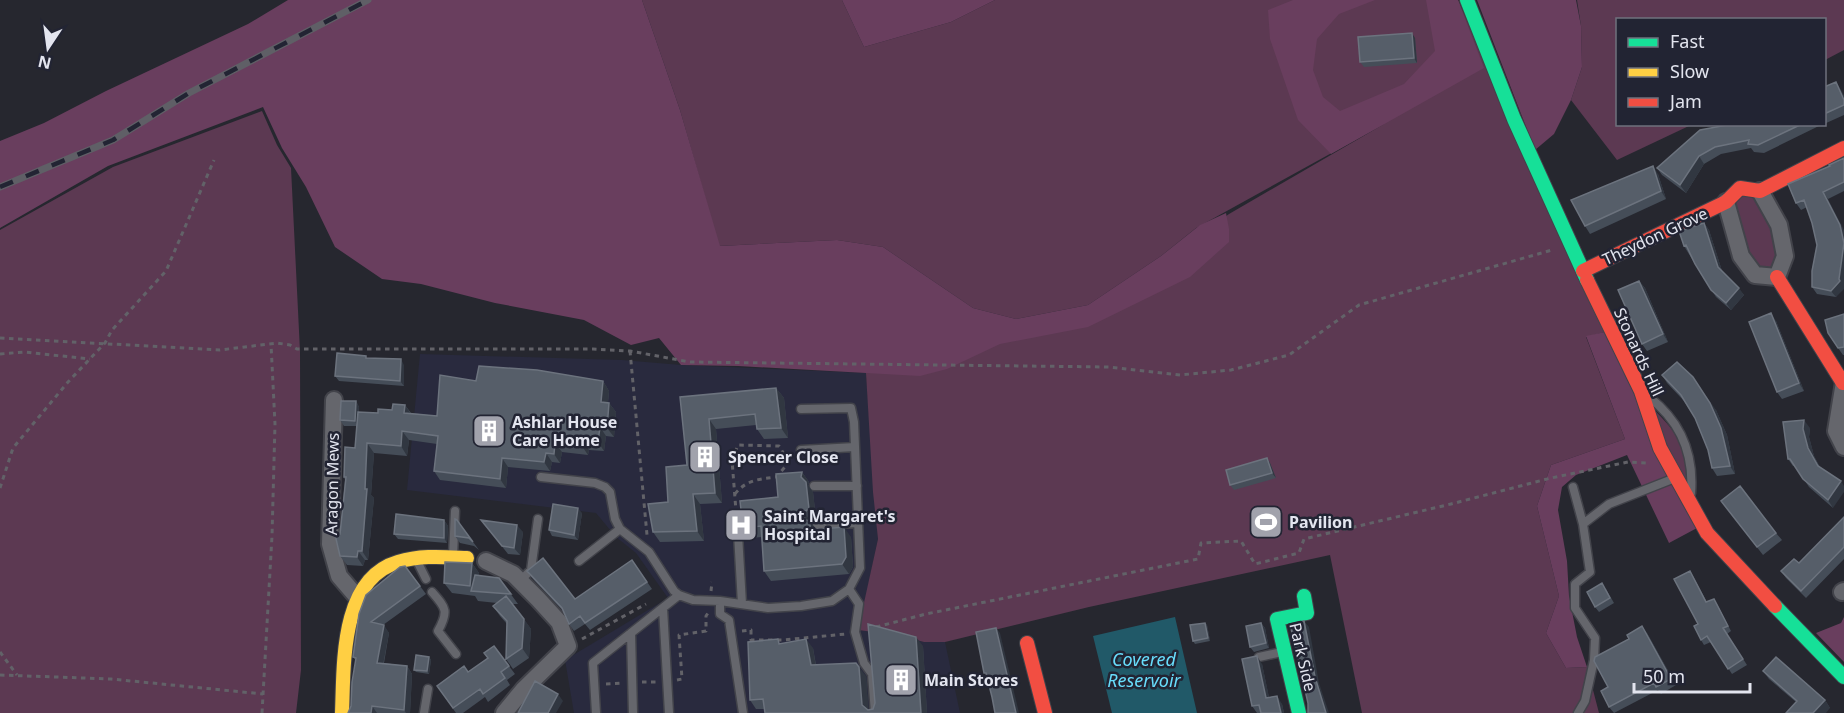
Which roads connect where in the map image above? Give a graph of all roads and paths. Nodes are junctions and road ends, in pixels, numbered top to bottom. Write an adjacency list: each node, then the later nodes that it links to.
1 (1467, 0): 6 (street, Stonards Hill)
2 (1844, 148): 4 (street, Theydon Grove)
3 (214, 160): 13 (path)
4 (1760, 191): 5 (street, Theydon Grove); 8 (street)
5 (1726, 202): 7 (street, Theydon Grove); 8 (street, Theydon Grove)
6 (1571, 245): 7 (street, Stonards Hill); 11 (path)
7 (1583, 271): 15 (street, Stonards Hill)
8 (1777, 277): 14 (street)
9 (0, 338): 10 (path)
10 (270, 344): 11 (path); 68 (path)
11 (630, 351): 37 (path)
12 (0, 354): 13 (path)
13 (90, 359): 27 (path)
14 (1843, 382): 19 (street)
15 (1641, 391): 21 (street, Stonards Hill); 29 (lane)
16 (334, 400): 50 (street, Aragon Mews)
17 (801, 409): 18 (lane)
18 (855, 447): 20 (lane); 25 (lane)
19 (1844, 447)
20 (801, 450)
21 (1667, 461): 23 (street, Stonards Hill); 56 (path)
22 (541, 477): 35 (lane)
23 (1676, 478): 29 (street, Stonards Hill); 33 (lane)
24 (814, 486): 25 (lane)
25 (857, 486): 32 (lane)
26 (1573, 487): 33 (lane)
27 (0, 488)
28 (735, 494): 28 (path); 36 (path)
29 (1690, 502): 66 (street, Stonards Hill)
30 (455, 511): 38 (lane)
31 (538, 519): 44 (lane)
32 (858, 523): 34 (lane); 46 (lane)
33 (1583, 524): 80 (lane)
34 (816, 525)
35 (620, 529): 37 (lane); 42 (lane)
36 (738, 534): 53 (lane)
37 (649, 552): 48 (lane)
38 (453, 557): 39 (street); 40 (street)
39 (416, 558): 43 (lane); 50 (street)
40 (467, 558)
41 (486, 561): 44 (street)
42 (579, 561)
43 (426, 579)
44 (520, 581): 59 (street)
45 (712, 582): 51 (path)
46 (849, 589): 53 (lane); 56 (lane)
47 (432, 592): 62 (lane)
48 (679, 596): 51 (lane); 54 (lane)
49 (1304, 596): 60 (street, Park Side)
50 (357, 597): 70 (street)
51 (716, 600): 53 (lane); 55 (lane)
52 (646, 604): 59 (path)
53 (742, 604)
54 (663, 608): 57 (lane); 75 (lane)
55 (730, 632): 56 (path); 76 (lane)
56 (855, 632): 77 (lane)
57 (631, 633): 73 (lane); 74 (lane)
58 (1027, 643): 78 (street)
59 (568, 646): 72 (street)
60 (1284, 651): 63 (lane); 79 (street, Park Side)
61 (0, 652): 65 (path)
62 (456, 654)
63 (1259, 657)
64 (0, 675): 65 (path)
65 (17, 675): 68 (path)
66 (1844, 677)
67 (428, 689): 71 (lane)
68 (263, 694): 69 (path)
69 (262, 713)
70 (342, 713)
71 (424, 713)
72 (504, 713)
73 (596, 713)
74 (633, 713)
75 (669, 713)
76 (743, 713)
77 (875, 713)
78 (1045, 713)
79 (1299, 713)
80 (1578, 713)

